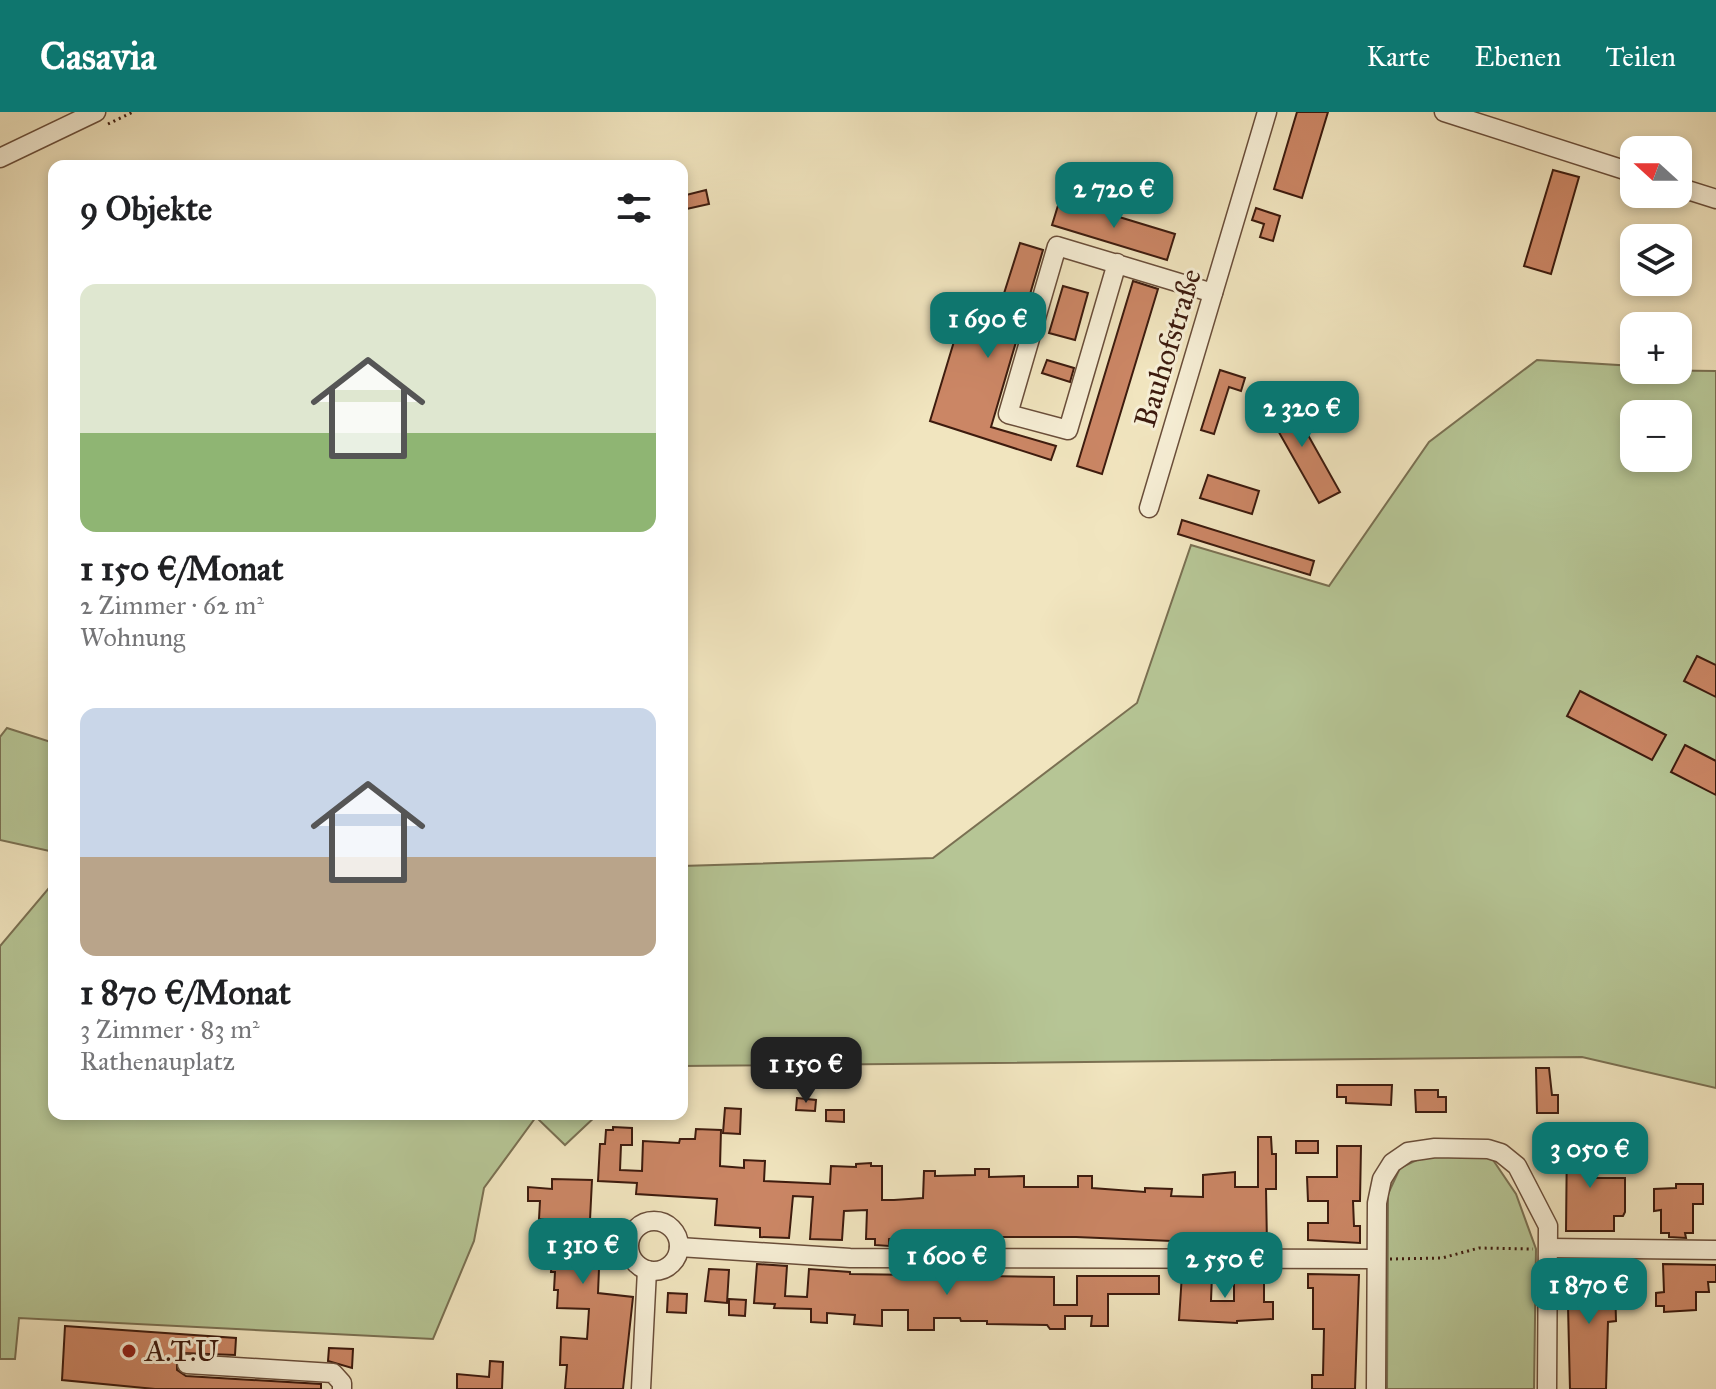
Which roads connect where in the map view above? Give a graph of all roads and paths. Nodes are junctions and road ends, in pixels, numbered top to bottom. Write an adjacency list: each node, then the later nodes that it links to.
1 (96, 112): 4 (street)
2 (1267, 112): 9 (street, Bauhofstraße)
3 (1444, 112): 5 (street)
4 (0, 158)
5 (1620, 169)
6 (1692, 191): 7 (street)
7 (1716, 199)
8 (1117, 263): 8 (street); 9 (street)
9 (1213, 293): 10 (street, Bauhofstraße)
10 (1149, 508)
11 (679, 1247): 14 (street); 16 (street); 16 (street)
12 (1549, 1248): 13 (street); 14 (street); 15 (path); 21 (street)
13 (1716, 1250)
14 (1376, 1259): 20 (street)
15 (1396, 1259)
16 (647, 1270): 19 (street)
17 (187, 1364): 18 (street)
18 (342, 1389)
19 (641, 1389)
20 (1376, 1389)
21 (1547, 1389)

